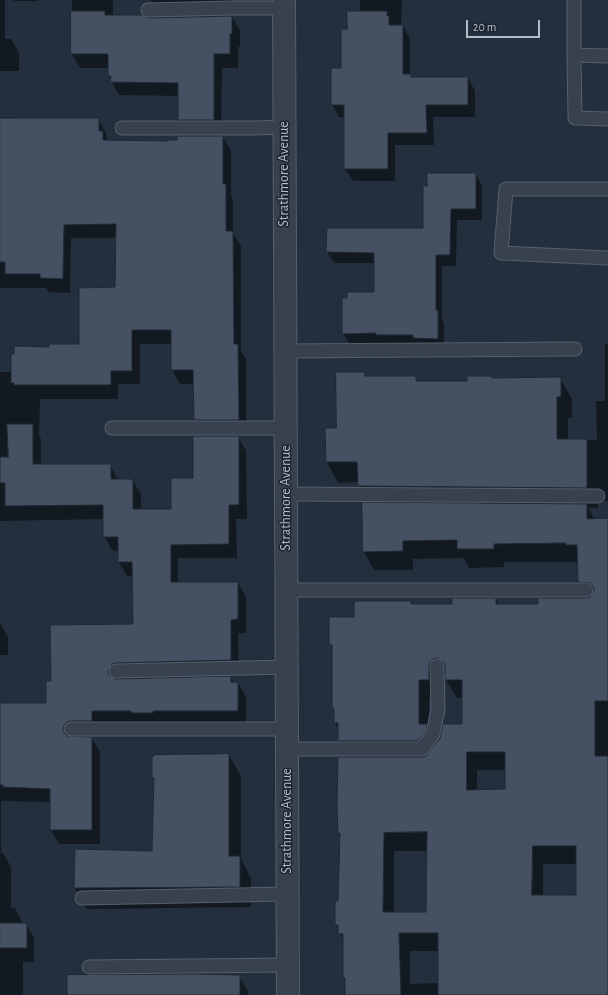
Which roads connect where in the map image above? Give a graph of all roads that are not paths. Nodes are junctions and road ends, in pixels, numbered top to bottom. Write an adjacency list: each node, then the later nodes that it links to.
1 (574, 0): 4 (lane)
2 (284, 4): 3 (lane); 7 (street, Strathmore Avenue)
3 (148, 10)
4 (574, 55): 5 (lane); 6 (lane)
5 (608, 56)
6 (608, 119)
7 (284, 127): 8 (lane); 12 (street, Strathmore Avenue)
8 (122, 128)
9 (608, 189): 10 (lane)
10 (608, 258)
11 (575, 349): 12 (lane)
12 (285, 351): 14 (street, Strathmore Avenue)
13 (112, 428): 14 (lane)
14 (286, 428): 15 (street, Strathmore Avenue)
15 (286, 494): 16 (lane); 17 (street, Strathmore Avenue)
16 (598, 496)
17 (286, 590): 18 (lane); 20 (street, Strathmore Avenue)
18 (586, 590)
19 (437, 666): 23 (lane)
20 (287, 668): 21 (lane); 23 (street, Strathmore Avenue)
21 (116, 671)
22 (71, 729): 23 (lane)
23 (287, 739): 24 (street, Strathmore Avenue)
24 (287, 894): 25 (lane); 26 (street, Strathmore Avenue)
25 (82, 898)
26 (288, 965): 27 (lane); 28 (street, Strathmore Avenue)
27 (89, 967)
28 (288, 995)

